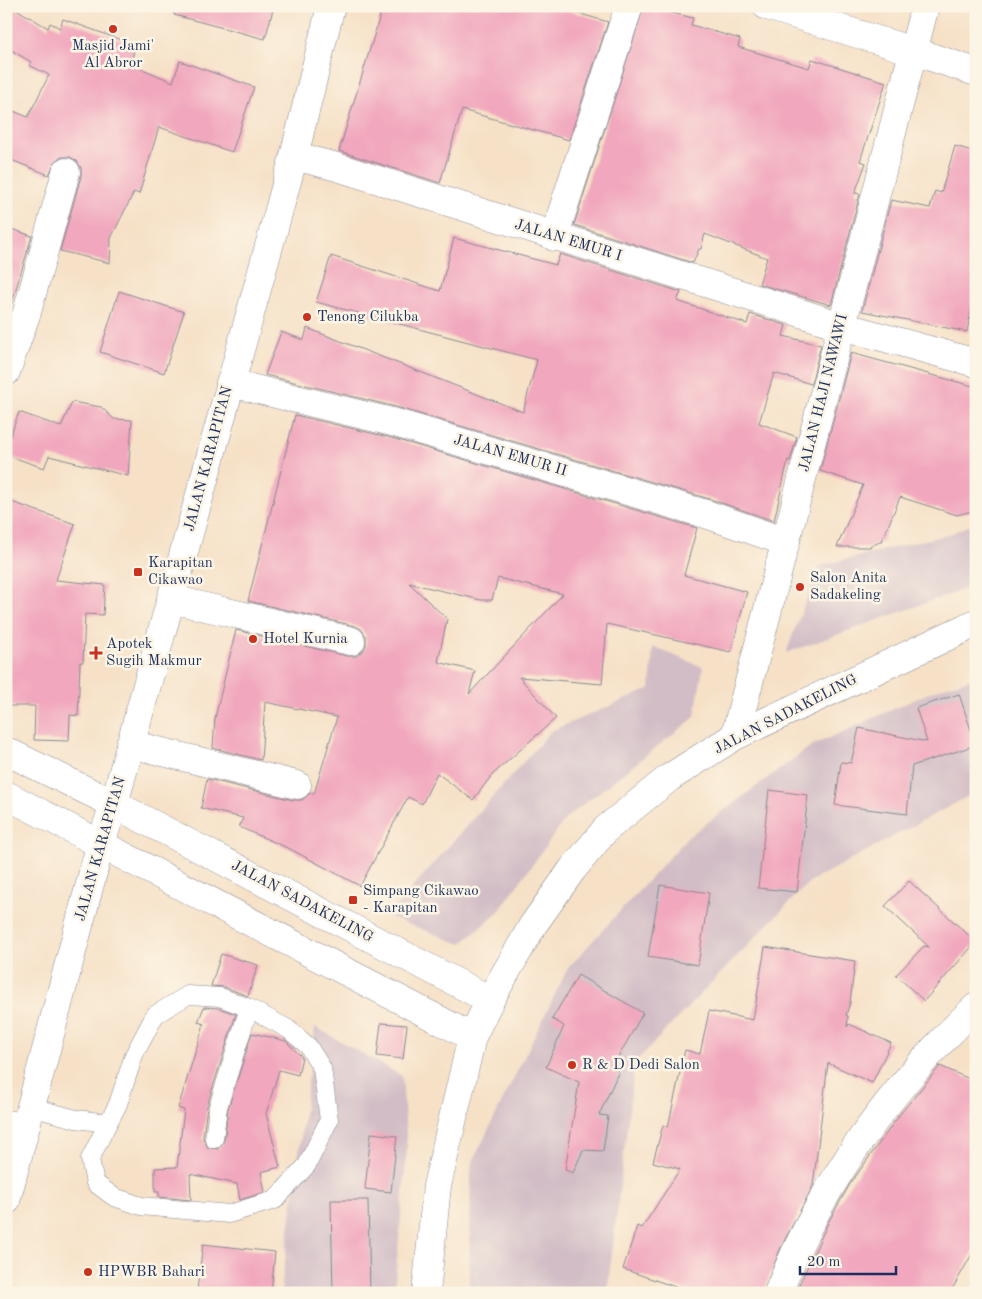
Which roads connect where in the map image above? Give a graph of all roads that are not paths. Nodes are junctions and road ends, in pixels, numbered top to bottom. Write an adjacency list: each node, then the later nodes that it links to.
1 (628, 6): 9 (street)
2 (767, 6): 5 (street)
3 (925, 6): 5 (street, JALAN HAJI NAWAWI)
4 (327, 7): 7 (street, JALAN KARAPITAN)
5 (913, 50): 6 (street); 10 (street, JALAN HAJI NAWAWI)
6 (976, 72)
7 (294, 156): 9 (street, JALAN EMUR I); 13 (street, JALAN KARAPITAN)
8 (66, 172): 12 (street)
9 (554, 237): 10 (street, JALAN EMUR I)
10 (842, 326): 11 (street, JALAN EMUR I); 14 (street, JALAN HAJI NAWAWI)
11 (976, 363)
12 (6, 372)
13 (230, 383): 14 (street, JALAN EMUR II); 15 (street, JALAN KARAPITAN)
14 (786, 542): 18 (street, JALAN HAJI NAWAWI)
15 (171, 599): 17 (street); 19 (street, JALAN KARAPITAN)
16 (976, 623): 18 (street, JALAN SADAKELING)
17 (351, 641)
18 (736, 736): 25 (street, JALAN SADAKELING)
19 (130, 744): 21 (street); 23 (street, JALAN KARAPITAN)
20 (6, 751): 23 (street, JALAN SADAKELING)
21 (297, 785)
22 (6, 795): 24 (street)
23 (114, 804): 24 (street, JALAN KARAPITAN); 25 (street, JALAN SADAKELING)
24 (100, 846): 28 (street); 29 (street, JALAN KARAPITAN)
25 (490, 1000): 28 (street, JALAN SADAKELING)
26 (976, 1007): 34 (street)
27 (250, 1008): 30 (lane); 30 (lane); 31 (lane)
28 (472, 1037): 33 (street, JALAN SADAKELING)
29 (21, 1120): 30 (lane); 32 (street, JALAN KARAPITAN)
30 (108, 1123)
31 (214, 1139)
32 (6, 1201)
33 (426, 1293)
34 (778, 1293)

